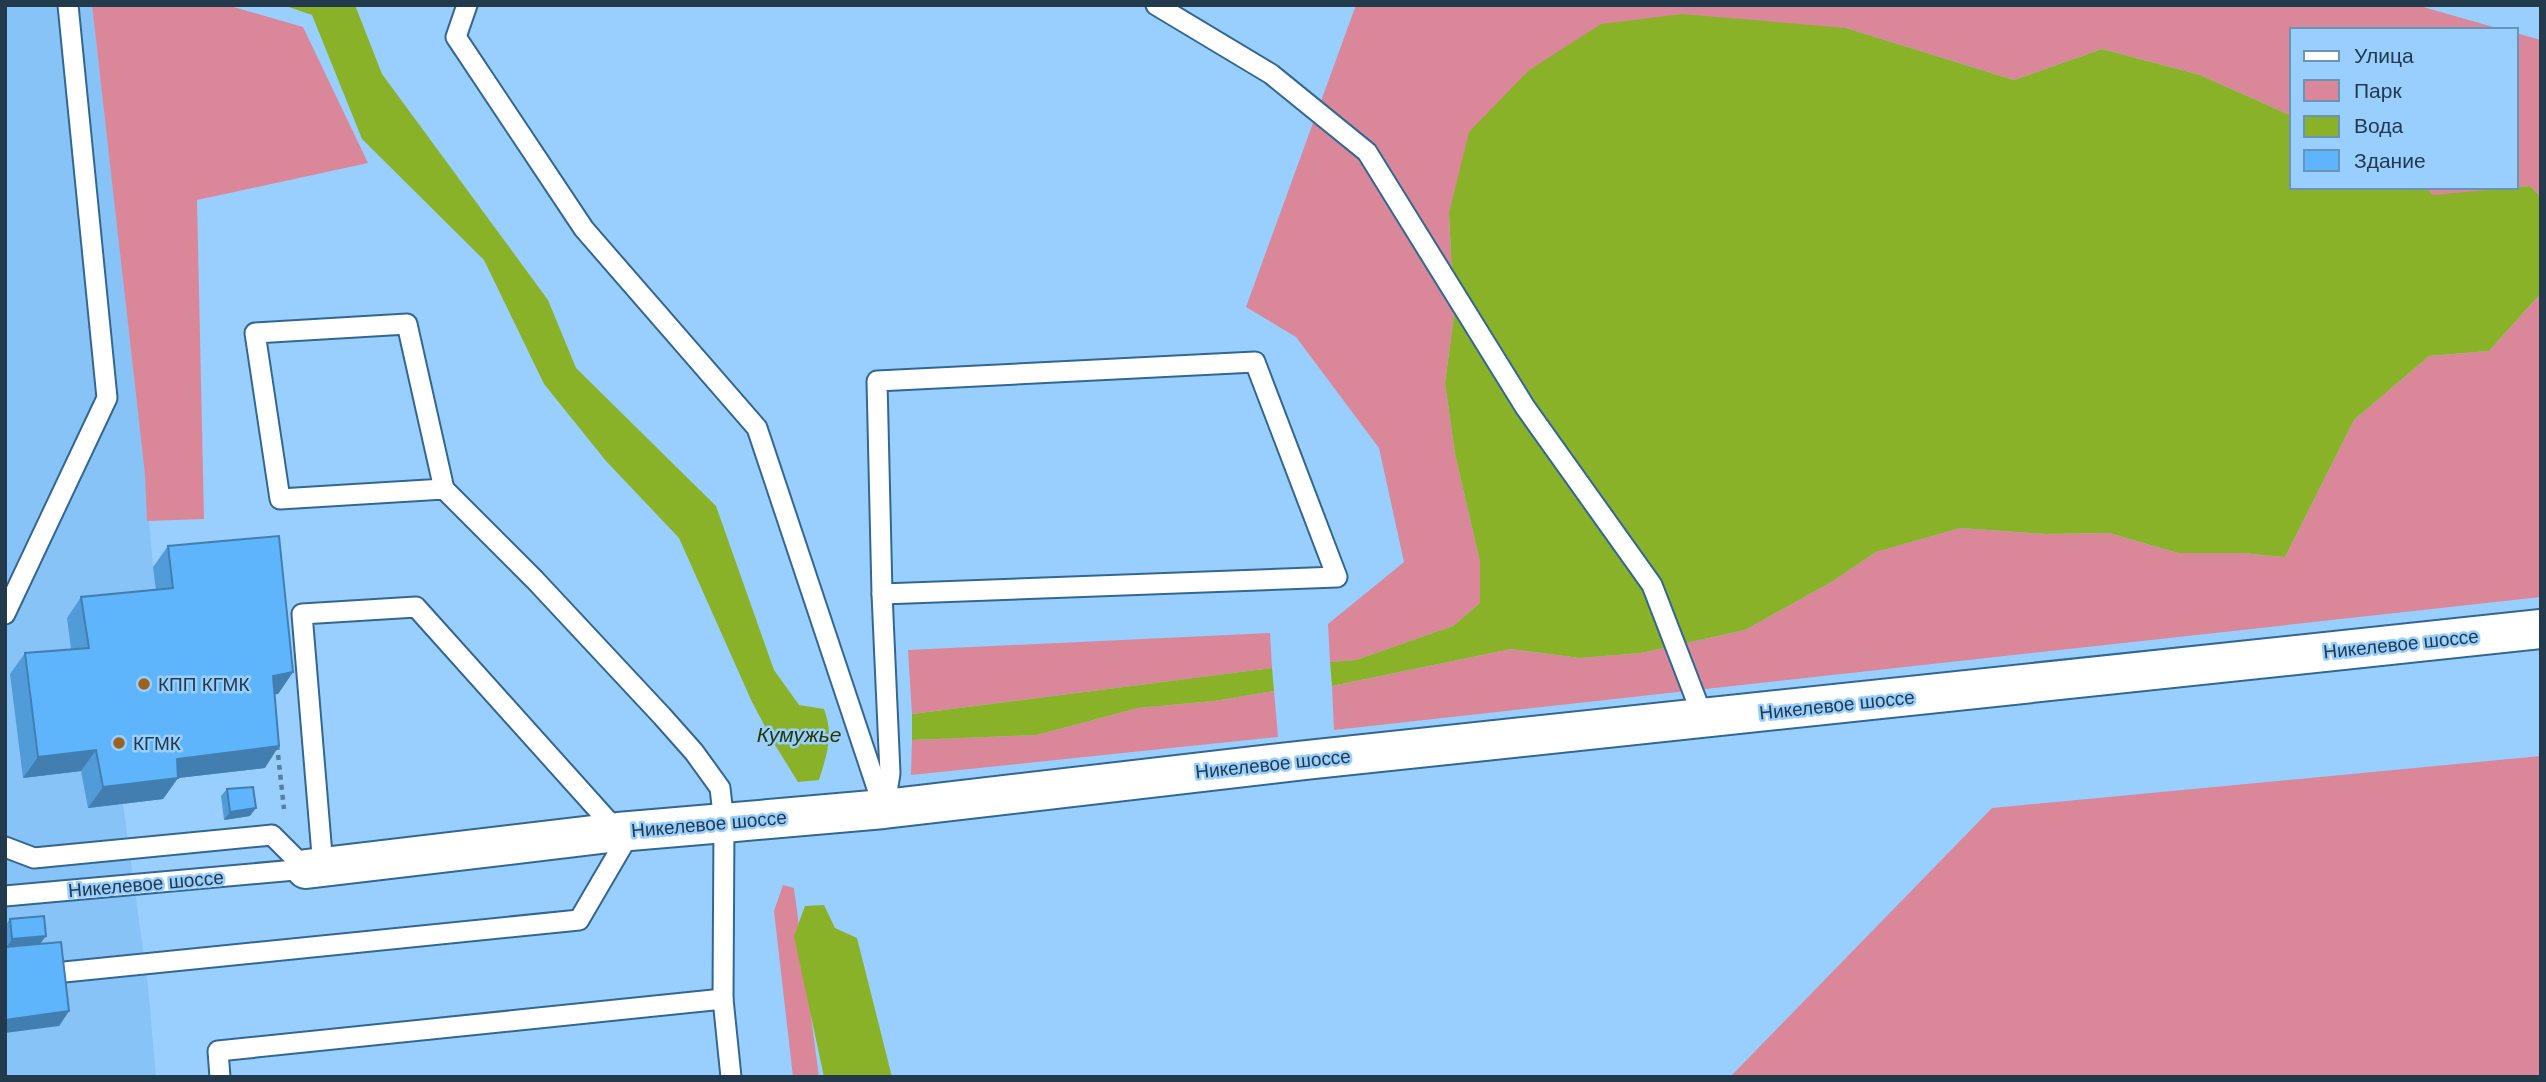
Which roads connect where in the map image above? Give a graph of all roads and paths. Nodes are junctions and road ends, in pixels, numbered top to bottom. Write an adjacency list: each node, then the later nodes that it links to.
1 (68, 5): 6 (lane)
2 (467, 5): 9 (lane)
3 (1156, 5): 8 (lane)
4 (444, 489): 4 (lane); 10 (lane)
5 (882, 594): 5 (lane); 9 (lane)
6 (5, 614)
7 (2541, 629): 8 (street, Никелевое шоссе)
8 (1704, 720): 9 (street, Никелевое шоссе)
9 (884, 809): 10 (street, Никелевое шоссе)
10 (724, 824): 11 (street, Никелевое шоссе); 16 (lane)
11 (625, 832): 13 (street, Никелевое шоссе); 13 (lane); 15 (lane)
12 (5, 847): 13 (lane)
13 (315, 868): 14 (lane, Никелевое шоссе)
14 (5, 896)
15 (5, 978)
16 (723, 999): 17 (lane); 18 (lane)
17 (219, 1077)
18 (731, 1077)

